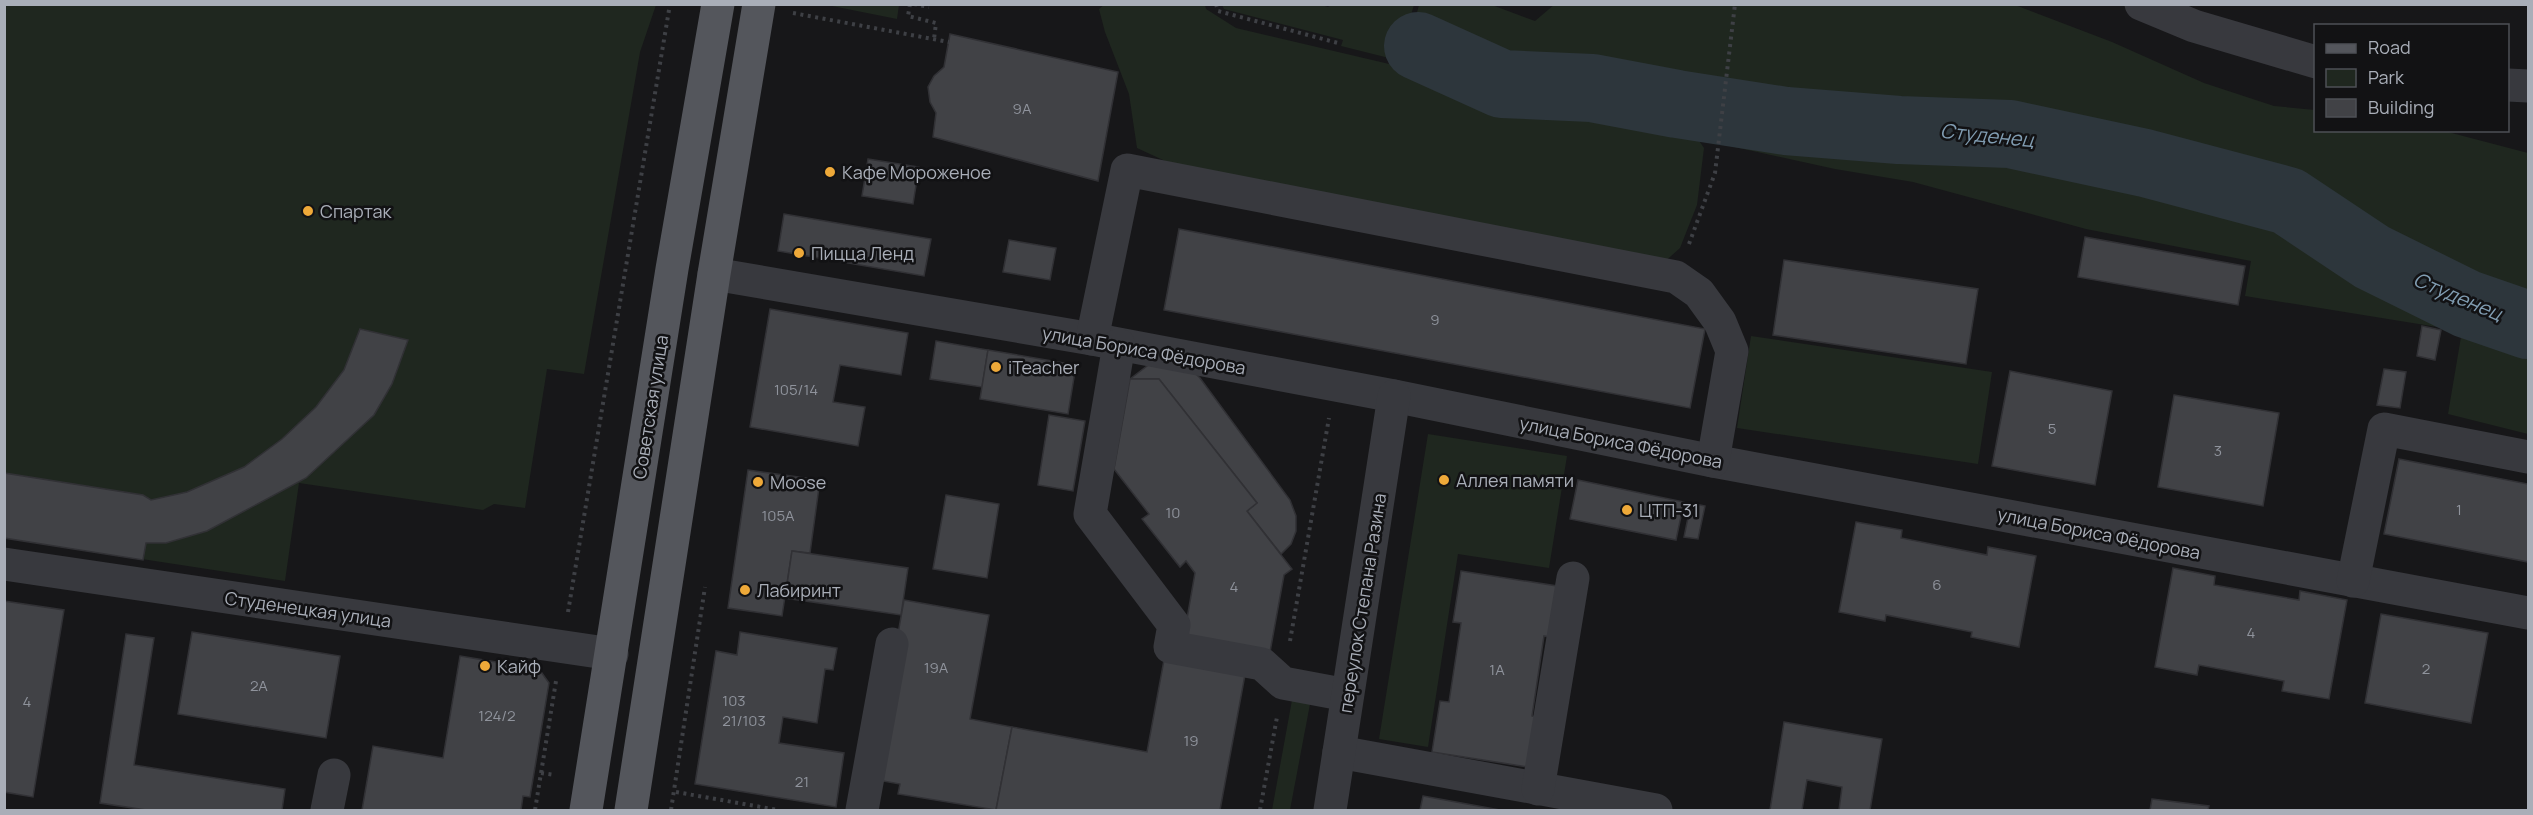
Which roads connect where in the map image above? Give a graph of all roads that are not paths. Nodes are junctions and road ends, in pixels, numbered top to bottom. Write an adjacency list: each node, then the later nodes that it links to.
1 (718, 4): 17 (main road, Советская улица)
2 (2140, 4): 4 (street)
3 (774, 9): 7 (main road)
4 (2314, 61)
5 (2509, 85): 6 (street)
6 (2529, 86)
7 (714, 274): 8 (street, улица Бориса Фёдорова); 24 (main road)
8 (1106, 342): 9 (street, улица Бориса Фёдорова); 11 (street); 18 (street)
9 (1394, 396): 11 (street, улица Бориса Фёдорова); 18 (street, переулок Степана Разина)
10 (2529, 457): 14 (street)
11 (1713, 461): 14 (street, улица Бориса Фёдорова)
12 (4, 564): 17 (street, Студенецкая улица)
13 (1573, 578): 21 (street)
14 (2353, 581): 15 (street, улица Бориса Фёдорова)
15 (2529, 613)
16 (892, 644): 25 (street)
17 (612, 654): 23 (main road, Советская улица)
18 (1347, 695): 19 (street, переулок Степана Разина)
19 (1339, 752): 21 (street); 26 (street, переулок Степана Разина)
20 (334, 775): 22 (street)
21 (1538, 789): 27 (street)
22 (327, 810)
23 (586, 810)
24 (631, 810)
25 (862, 810)
26 (1330, 810)
27 (1656, 810)

